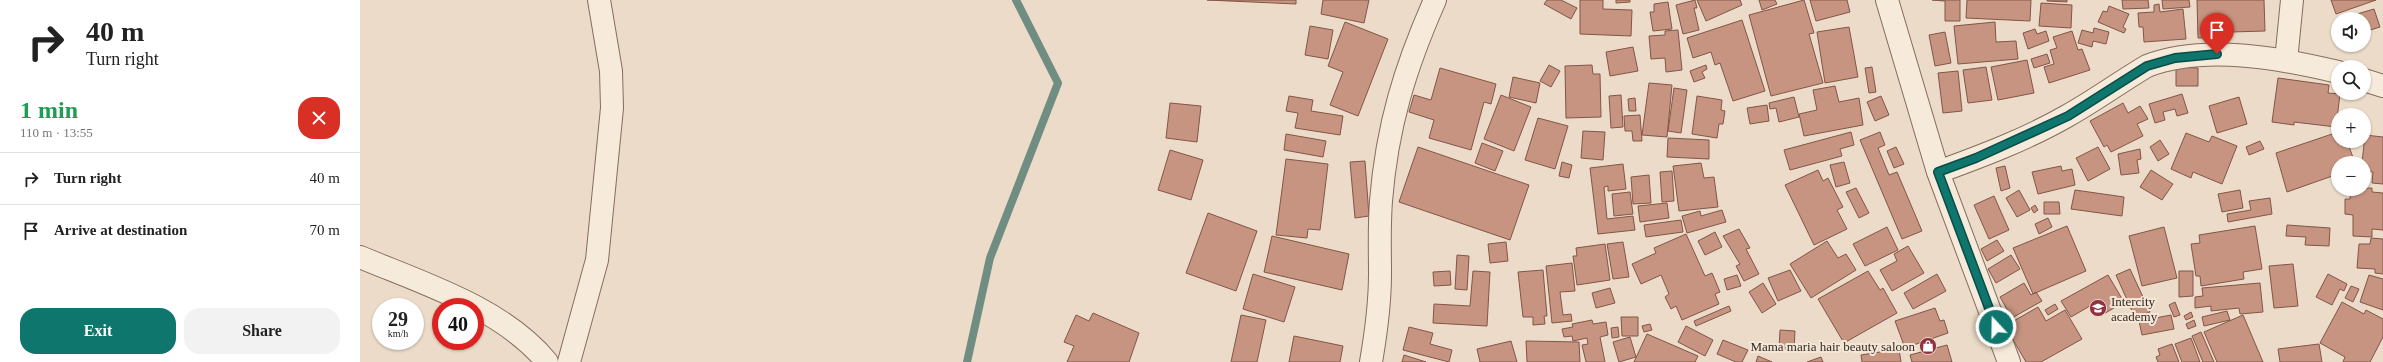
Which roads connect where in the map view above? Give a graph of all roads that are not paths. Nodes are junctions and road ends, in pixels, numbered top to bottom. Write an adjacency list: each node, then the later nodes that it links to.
1 (599, 0): 12 (street)
2 (1435, 0): 13 (street)
3 (1887, 0): 9 (street)
4 (2292, 0): 5 (street)
5 (2286, 61): 6 (street); 9 (street)
6 (2331, 71)
7 (2371, 82): 8 (street)
8 (2383, 86)
9 (1938, 172): 14 (street)
10 (360, 257): 11 (street)
11 (547, 362)
12 (569, 362)
13 (1371, 362)
14 (2009, 362)

